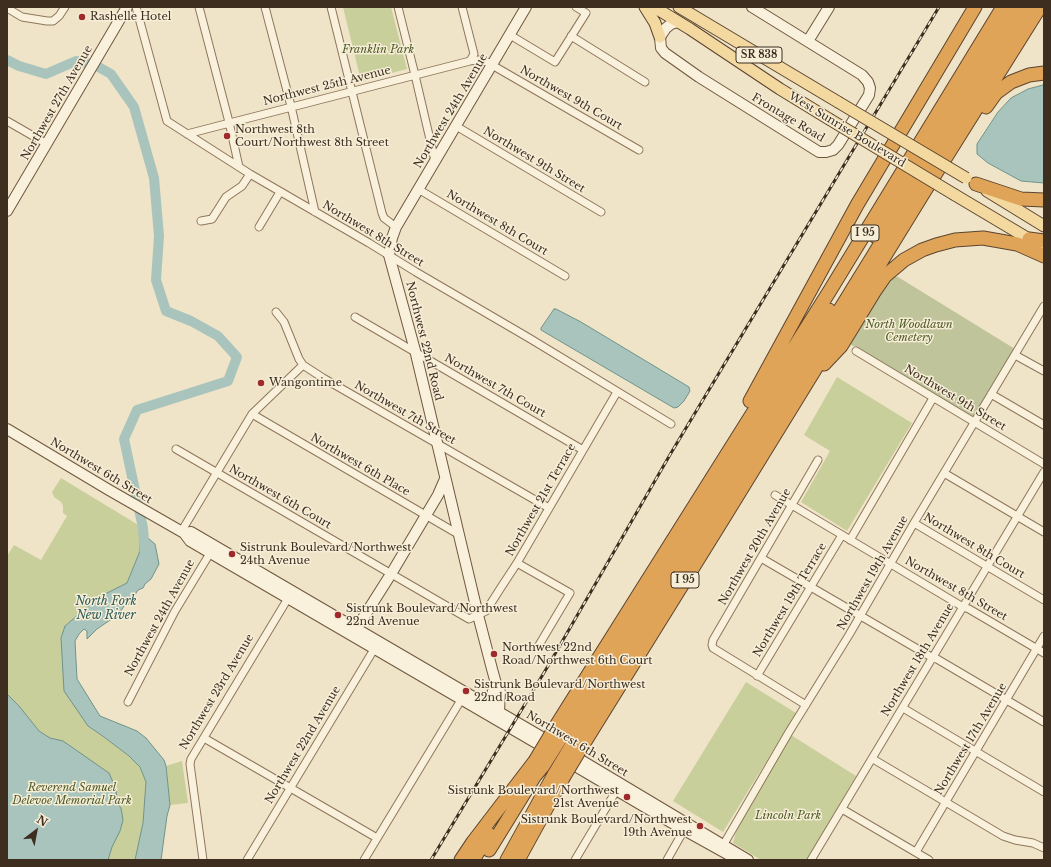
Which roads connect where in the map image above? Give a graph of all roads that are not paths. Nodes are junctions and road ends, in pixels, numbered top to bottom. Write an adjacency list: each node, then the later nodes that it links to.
1 (64, 7): 20 (street)
2 (127, 7): 39 (street, Northwest 27th Avenue)
3 (136, 7): 37 (street, Northwest 8th Street)
4 (199, 7): 35 (street)
5 (265, 7): 33 (street)
6 (331, 7): 32 (street)
7 (398, 7): 30 (street)
8 (462, 7): 27 (street)
9 (526, 7): 23 (street, Northwest 24th Avenue)
10 (576, 7): 24 (street)
11 (645, 7): 25 (main road)
12 (654, 7): 22 (main road, West Sunrise Boulevard / SR 838)
13 (752, 7): 26 (street, Frontage Road)
14 (829, 7): 26 (street)
15 (975, 7): 38 (highway)
16 (1003, 7): 84 (highway, I 95)
17 (1015, 7): 133 (highway)
18 (1030, 7): 135 (highway)
19 (1040, 7): 48 (highway, I 95)
20 (7, 8)
21 (684, 8): 38 (main road, West Sunrise Boulevard / SR 838, bridge)
22 (678, 22): 25 (street); 41 (main road, West Sunrise Boulevard / SR 838, bridge)
23 (510, 35): 24 (street); 28 (street, Northwest 24th Avenue)
24 (571, 36): 31 (street)
25 (660, 38): 26 (street, Frontage Road)
26 (808, 41)
27 (472, 57): 28 (street, Northwest 9th Court); 30 (street, Northwest 25th Avenue)
28 (490, 64): 36 (street, Northwest 24th Avenue); 40 (street, Northwest 9th Court)
29 (1044, 73): 48 (highway)
30 (415, 75): 32 (street, Northwest 25th Avenue); 42 (street)
31 (645, 82)
32 (352, 91): 33 (street, Northwest 25th Avenue); 57 (street)
33 (291, 106): 35 (street, Northwest 25th Avenue); 52 (street)
34 (7, 121): 39 (street)
35 (229, 122): 37 (street, Northwest 25th Avenue); 43 (street)
36 (456, 126): 42 (street, Northwest 24th Avenue); 53 (street, Northwest 9th Street)
37 (187, 134): 43 (street, Northwest 8th Street)
38 (898, 137): 41 (highway); 45 (main road, West Sunrise Boulevard / SR 838, bridge)
39 (47, 144): 49 (street, Northwest 27th Avenue)
40 (639, 150)
41 (886, 155): 58 (main road, West Sunrise Boulevard / SR 838, bridge); 84 (highway)
42 (435, 161): 46 (street, Northwest 24th Avenue)
43 (239, 167): 44 (street, Northwest 8th Street)
44 (250, 174): 47 (street, Northwest 8th Street); 54 (street)
45 (971, 181): 50 (highway); 55 (main road, West Sunrise Boulevard / SR 838)
46 (418, 189): 57 (street, Northwest 24th Avenue); 63 (street, Northwest 8th Court)
47 (280, 192): 52 (street, Northwest 8th Street); 56 (street)
48 (924, 192): 72 (highway, I 95)
49 (10, 199): 51 (street, Northwest 27th Avenue)
50 (1044, 200)
51 (7, 211)
52 (315, 212): 61 (street, Northwest 8th Street)
53 (601, 212)
54 (200, 221)
55 (1044, 226)
56 (259, 227)
57 (396, 227): 61 (street, Northwest 22nd Road)
58 (1029, 239): 59 (highway); 60 (main road, West Sunrise Boulevard / SR 838)
59 (1044, 241)
60 (1044, 248)
61 (389, 255): 68 (street, Northwest 22nd Road); 73 (street, Northwest 8th Street)
62 (1044, 256): 72 (highway)
63 (565, 276)
64 (1044, 306): 69 (street, Northwest 19th Avenue)
65 (276, 312): 70 (street)
66 (355, 318): 68 (street, Northwest 7th Court)
67 (856, 351): 75 (street, Northwest 9th Street)
68 (416, 354): 81 (street, Northwest 22nd Road); 83 (street, Northwest 7th Court)
69 (1016, 354): 71 (street); 74 (street, Northwest 19th Avenue)
70 (303, 365): 76 (street); 81 (street, Northwest 7th Street)
71 (1044, 371)
72 (805, 384): 135 (highway, I 95)
73 (617, 392): 78 (street, Northwest 8th Street); 83 (street, Northwest 21st Terrace)
74 (991, 394): 77 (street, Northwest 19th Avenue); 79 (street)
75 (933, 398): 77 (street, Northwest 9th Street); 103 (street)
76 (252, 414): 88 (street); 96 (street, Northwest 6th Place)
77 (974, 422): 86 (street, Northwest 9th Street); 89 (street, Northwest 19th Avenue)
78 (671, 424)
79 (1044, 425)
80 (7, 429): 99 (street, Northwest 6th Street)
81 (437, 444): 90 (street, Northwest 22nd Road); 95 (street, Northwest 7th Street)
82 (176, 449): 88 (street, Northwest 6th Court)
83 (583, 450): 95 (street, Northwest 21st Terrace)
84 (724, 457): 133 (highway, I 95)
85 (818, 460): 94 (street, Northwest 20th Avenue)
86 (1044, 464)
87 (1044, 472): 97 (street, Northwest 18th Avenue)
88 (217, 473): 99 (street); 109 (street, Northwest 6th Court)
89 (944, 473): 97 (street); 98 (street, Northwest 19th Avenue)
90 (445, 479): 91 (street, Northwest 22nd Road); 92 (street)
91 (448, 490): 92 (street); 101 (street, Northwest 22nd Road)
92 (438, 495): 96 (street)
93 (775, 495): 94 (street, Northwest 8th Street)
94 (792, 505): 102 (street, Northwest 8th Street); 105 (street, Northwest 20th Avenue)
95 (549, 508): 106 (street, Northwest 21st Terrace)
96 (426, 516): 101 (street, Northwest 6th Place); 109 (street)
97 (1017, 516): 100 (street); 108 (street, Northwest 18th Avenue)
98 (914, 523): 107 (street, Northwest 19th Avenue); 108 (street, Northwest 8th Court)
99 (183, 532): 104 (street, Northwest 6th Street)
100 (1044, 532)
101 (458, 534): 114 (street, Northwest 22nd Road)
102 (842, 535): 103 (street, Northwest 8th Street); 110 (street, Northwest 19th Terrace)
103 (850, 540): 107 (street, Northwest 8th Street)
104 (212, 549): 111 (street, Northwest 6th Street); 127 (street, Northwest 24th Avenue)
105 (761, 558): 110 (street); 123 (street, Northwest 20th Avenue)
106 (517, 563): 114 (street, Northwest 21st Terrace); 119 (street)
107 (890, 564): 113 (street, Northwest 8th Street); 115 (street, Northwest 19th Avenue)
108 (987, 567): 112 (street, Northwest 8th Court); 113 (street, Northwest 18th Avenue)
109 (391, 574): 114 (street, Northwest 6th Court); 116 (street)
110 (810, 587): 115 (street); 123 (street, Northwest 19th Terrace)
111 (290, 595): 116 (street, Northwest 6th Street); 134 (street, Northwest 23rd Avenue)
112 (1044, 600)
113 (963, 607): 120 (street, Northwest 8th Street); 122 (street, Northwest 18th Avenue)
114 (478, 615): 124 (street, Northwest 22nd Road)
115 (860, 616): 122 (street); 129 (street, Northwest 19th Avenue)
116 (354, 633): 118 (street, Northwest 6th Street)
117 (1044, 636): 120 (street, Northwest 17th Avenue)
118 (377, 645): 125 (street, Northwest 6th Street); 128 (street, Northwest 6th Street); 141 (street, Northwest 22nd Avenue)
119 (539, 645)
120 (1036, 649): 121 (street, Northwest 8th Street); 126 (street, Northwest 17th Avenue)
121 (1044, 653)
122 (933, 658): 126 (street); 130 (street, Northwest 18th Avenue)
123 (756, 676): 129 (street)
124 (497, 687): 128 (street); 131 (street, Northwest 22nd Road)
125 (461, 700): 140 (street, Northwest 6th Street); 147 (street)
126 (1006, 700): 132 (street); 136 (street, Northwest 17th Avenue)
127 (128, 702)
128 (489, 705): 131 (street, Northwest 6th Street)
129 (806, 705): 148 (street, Northwest 19th Avenue)
130 (903, 708): 136 (street); 137 (street, Northwest 18th Avenue)
131 (499, 711): 140 (street, Northwest 6th Street)
132 (1044, 722)
133 (560, 728): 138 (highway, I 95, bridge)
134 (204, 738): 141 (street); 151 (street, Northwest 23rd Avenue)
135 (580, 741): 139 (highway, I 95, bridge)
136 (976, 751): 143 (street); 144 (street, Northwest 17th Avenue)
137 (873, 759): 144 (street); 145 (street, Northwest 18th Avenue)
138 (539, 763): 154 (highway); 155 (highway, I 95); 156 (highway); 157 (highway)
139 (559, 775): 142 (highway); 160 (highway, I 95)
140 (618, 787): 146 (street, Northwest 6th Street); 148 (street, Northwest 6th Street); 161 (street)
141 (291, 789): 147 (street); 152 (street, Northwest 22nd Avenue)
142 (545, 790): 158 (highway); 159 (highway)
143 (1044, 792)
144 (946, 802): 149 (street); 150 (street, Northwest 17th Avenue)
145 (842, 809): 150 (street); 165 (street, Northwest 18th Avenue)
146 (684, 830): 148 (street, Northwest 6th Street); 162 (street)
147 (377, 838): 153 (street)
148 (722, 848): 163 (street, Northwest 6th Street); 164 (street, Northwest 6th Street)
149 (1044, 848)
150 (916, 852): 166 (street)
151 (203, 860)
152 (247, 860)
153 (364, 860)
154 (461, 860)
155 (473, 860)
156 (483, 860)
157 (487, 860)
158 (499, 860)
159 (507, 860)
160 (518, 860)
161 (575, 860)
162 (667, 860)
163 (738, 860)
164 (748, 860)
165 (812, 860)
166 (929, 860)

